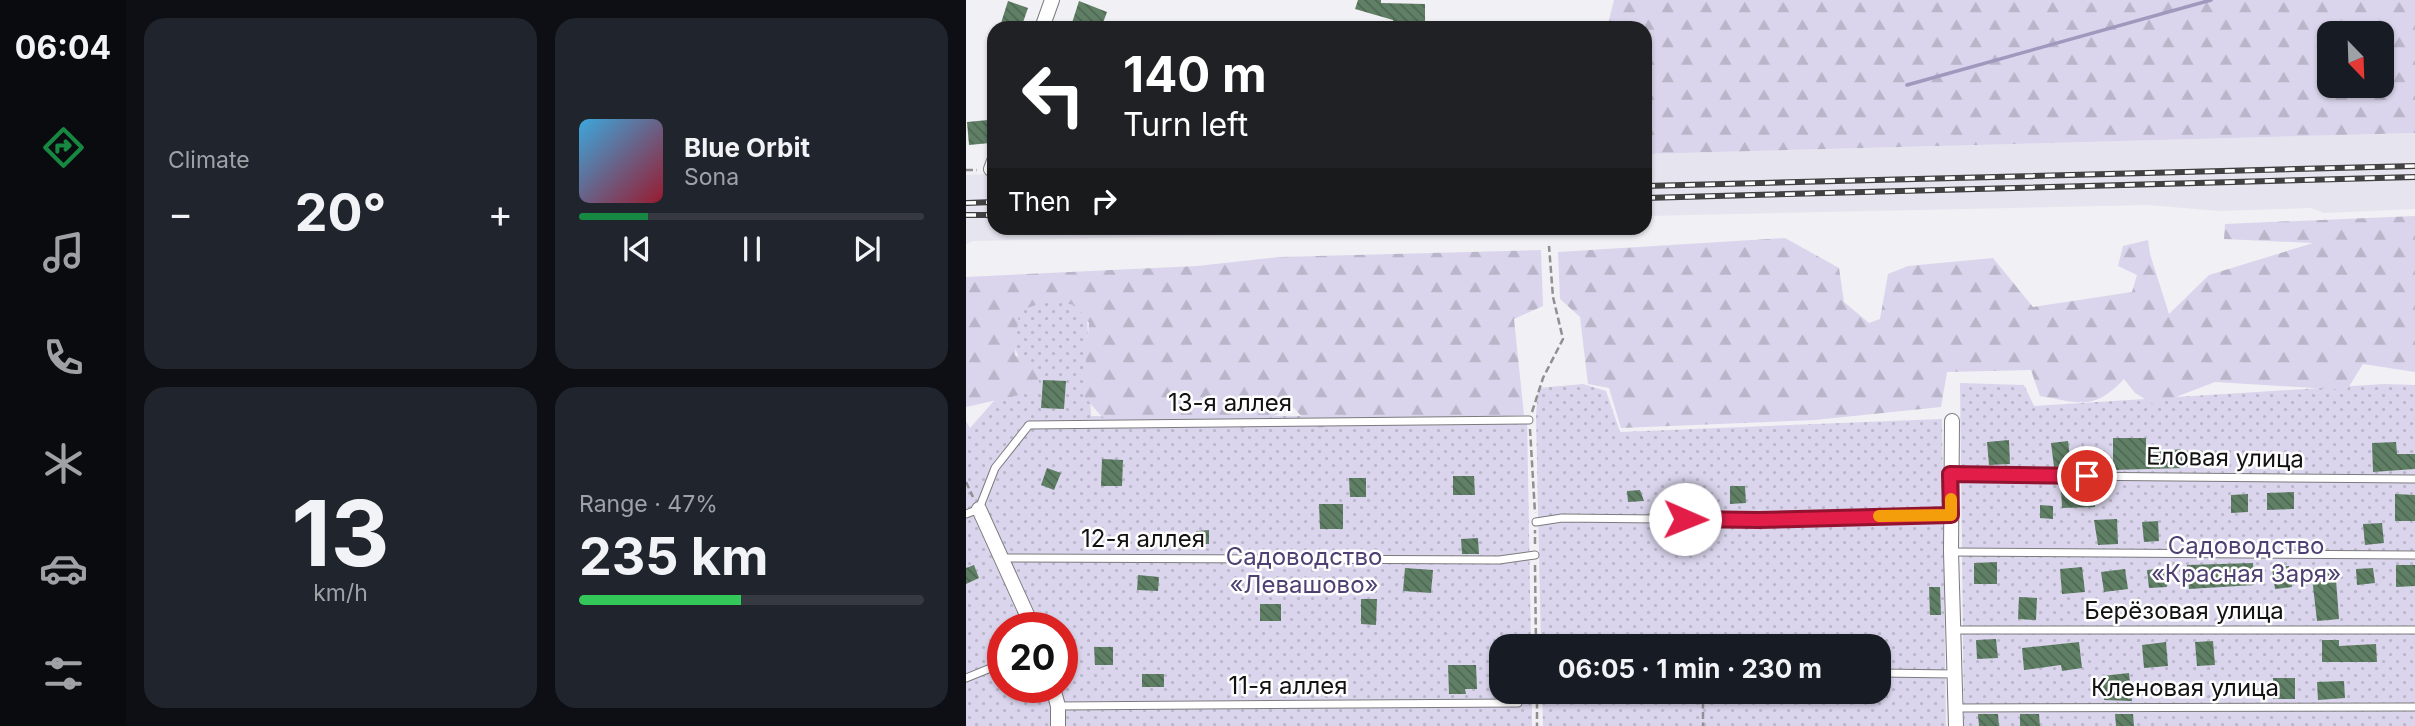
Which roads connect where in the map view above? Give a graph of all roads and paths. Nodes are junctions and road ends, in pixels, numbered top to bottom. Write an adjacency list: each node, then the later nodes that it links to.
1 (1052, 0): 2 (street)
2 (1044, 21)
3 (1549, 246): 4 (path)
4 (1530, 420): 8 (lane, 13-я аллея); 10 (path)
5 (1952, 421): 6 (street)
6 (1950, 474): 7 (lane, Еловая улица); 9 (street)
7 (2415, 479)
8 (972, 512): 14 (street)
9 (1951, 515): 10 (lane); 11 (street)
10 (1536, 522): 12 (path)
11 (1951, 552): 13 (lane); 16 (street)
12 (1535, 555): 14 (lane, 12-я аллея); 18 (path)
13 (2415, 555)
14 (1002, 558): 15 (street)
15 (1027, 612)
16 (1953, 630): 17 (lane, Берёзовая улица); 21 (street)
17 (2415, 630)
18 (1536, 634)
19 (987, 669): 22 (lane)
20 (1891, 673): 21 (lane)
21 (1954, 674): 29 (street)
22 (966, 678)
23 (1057, 703): 27 (street)
24 (1489, 703): 27 (lane, 11-я аллея)
25 (1537, 704): 31 (path)
26 (1703, 704): 32 (path)
27 (1058, 706): 30 (street)
28 (2415, 707): 29 (lane, Кленовая улица)
29 (1956, 708): 33 (street)
30 (1058, 726)
31 (1537, 726)
32 (1703, 726)
33 (1956, 726)

